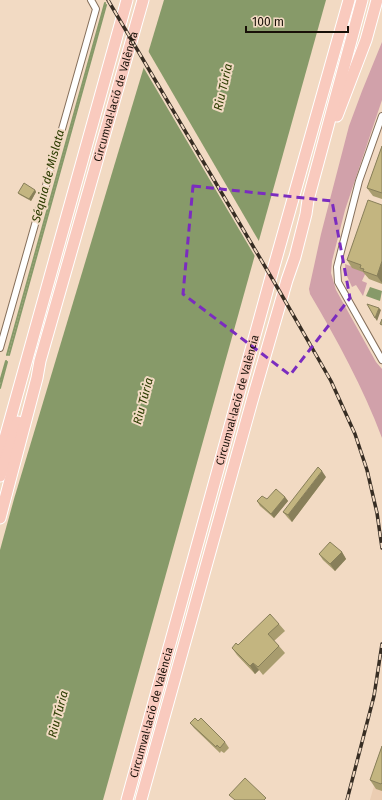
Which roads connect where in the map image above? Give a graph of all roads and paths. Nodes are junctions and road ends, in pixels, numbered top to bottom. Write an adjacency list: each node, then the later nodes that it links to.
1 (91, 0): 9 (street)
2 (127, 0): 12 (highway, Circumval·lació de València)
3 (143, 0): 11 (highway, Circumval·lació de València)
4 (349, 0): 15 (highway, Circumval·lació de València)
5 (362, 0): 8 (highway, Circumval·lació de València)
6 (378, 0): 8 (highway)
7 (382, 116): 10 (street)
8 (306, 214): 16 (highway, Circumval·lació de València)
9 (0, 348)
10 (382, 360)
11 (40, 361): 13 (highway); 14 (highway, Circumval·lació de València)
12 (0, 456)
13 (0, 476)
14 (0, 518)
15 (127, 800)
16 (141, 800)

